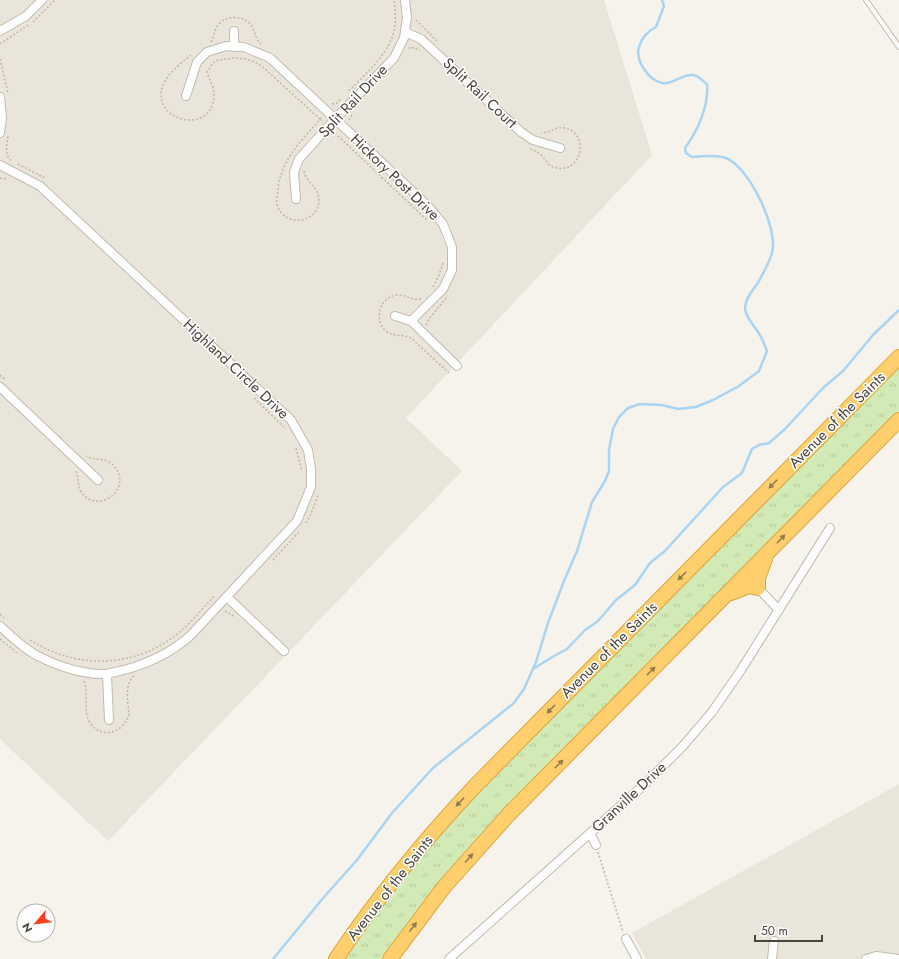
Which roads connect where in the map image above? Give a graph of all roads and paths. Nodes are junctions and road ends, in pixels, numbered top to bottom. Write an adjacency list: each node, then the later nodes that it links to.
1 (42, 0): 5 (street)
2 (405, 0): 7 (street, Split Rail Drive)
3 (866, 0): 10 (lane)
4 (415, 19): 8 (path)
5 (0, 31)
6 (234, 31): 9 (street)
7 (405, 32): 19 (street, Split Rail Drive); 28 (street, Split Rail Court)
8 (440, 44)
9 (234, 47): 15 (street, Hickory Post Drive); 17 (street, Hickory Post Drive)
10 (899, 47)
11 (408, 50): 12 (path)
12 (421, 51)
13 (0, 59): 14 (path)
14 (4, 96): 23 (street)
15 (186, 96)
16 (334, 104): 17 (path)
17 (327, 112): 19 (street, Hickory Post Drive); 30 (path)
18 (354, 112): 20 (path)
19 (334, 119): 22 (street, Hickory Post Drive); 34 (street, Split Rail Drive)
20 (349, 120): 21 (path); 22 (path)
21 (352, 124)
22 (342, 125): 24 (path); 37 (street, Hickory Post Drive)
23 (0, 133)
24 (334, 133)
25 (539, 133): 27 (path)
26 (9, 134): 33 (path)
27 (526, 146)
28 (560, 148)
29 (0, 165): 57 (street, Highland Circle Drive)
30 (304, 169)
31 (0, 178): 32 (path)
32 (8, 179)
33 (50, 183)
34 (296, 199)
35 (450, 294): 38 (path)
36 (395, 316): 37 (street)
37 (412, 320): 40 (street)
38 (427, 327)
39 (899, 357): 74 (highway, Avenue of the Saints, one-way to 74)
40 (456, 366)
41 (0, 387): 47 (street)
42 (252, 396): 44 (path)
43 (899, 420): 52 (highway, one-way to 43)
44 (288, 432)
45 (295, 445): 46 (path)
46 (302, 471)
47 (98, 480)
48 (319, 490): 49 (path)
49 (306, 523)
50 (830, 528): 58 (street, Granville Drive)
51 (302, 529): 53 (path)
52 (767, 554): 54 (highway); 56 (highway)
53 (271, 563)
54 (758, 588): 56 (highway); 58 (street)
55 (220, 590): 62 (path)
56 (726, 595): 75 (highway, one-way to 56)
57 (230, 600): 59 (path); 64 (street); 66 (street, Highland Circle Drive)
58 (779, 610): 70 (street, Granville Drive)
59 (225, 611)
60 (0, 614): 61 (path)
61 (3, 623): 66 (street, Highland Circle Drive)
62 (27, 638)
63 (0, 639): 65 (path)
64 (284, 651)
65 (17, 653)
66 (107, 674): 69 (street)
67 (135, 675): 68 (path)
68 (82, 679)
69 (109, 720)
70 (590, 833): 71 (street); 76 (street, Granville Drive)
71 (597, 847): 72 (path)
72 (626, 939): 77 (street)
73 (774, 941): 78 (street)
74 (336, 959)
75 (390, 959)
76 (449, 959)
77 (637, 959)
78 (772, 959)
79 (866, 959): 80 (street)
80 (899, 959)

